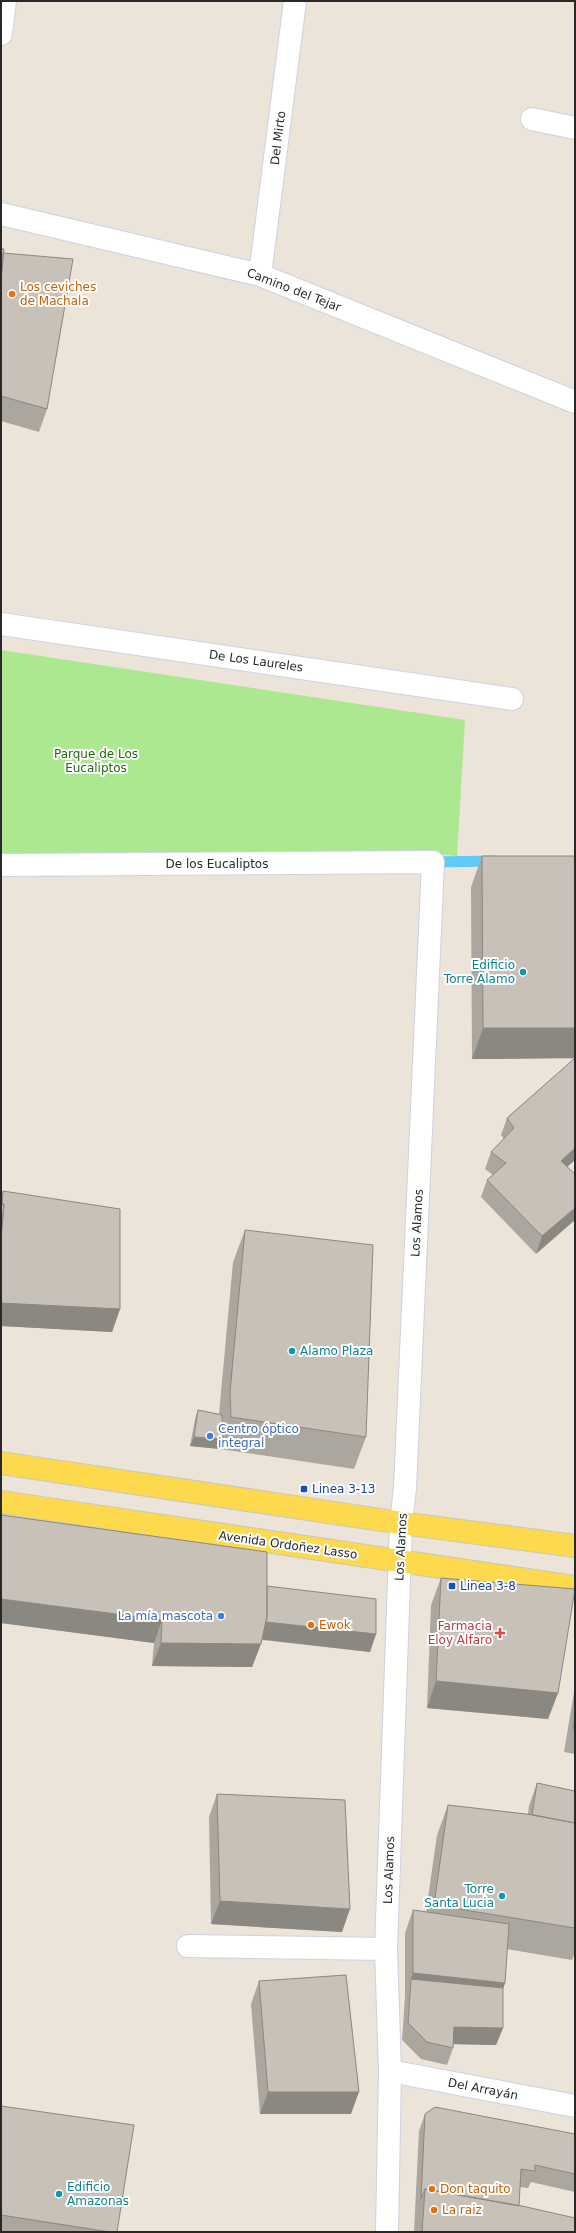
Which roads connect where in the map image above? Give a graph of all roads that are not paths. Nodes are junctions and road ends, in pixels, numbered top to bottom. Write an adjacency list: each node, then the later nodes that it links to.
1 (5, 1): 3 (street)
2 (295, 1): 7 (street, Del Mirto)
3 (1, 34)
4 (532, 119): 5 (street)
5 (575, 128)
6 (1, 214): 7 (street, Camino del Tejar)
7 (260, 275): 8 (street, Camino del Tejar)
8 (575, 402)
9 (1, 624): 10 (street, De Los Laureles)
10 (512, 699)
11 (433, 862): 12 (street, De los Eucaliptos); 15 (street, Los Alamos)
12 (1, 866)
13 (1, 1463): 15 (main road)
14 (1, 1502): 17 (main road, Avenida Ordoñez Lasso)
15 (401, 1523): 16 (main road); 17 (street, Los Alamos)
16 (575, 1546)
17 (400, 1562): 18 (main road, Avenida Ordoñez Lasso); 20 (street, Los Alamos)
18 (575, 1587)
19 (188, 1946): 20 (street)
20 (386, 1949): 21 (street, Los Alamos)
21 (390, 2071): 22 (street, Del Arrayán); 23 (street, Los Alamos)
22 (575, 2106)
23 (387, 2232)

